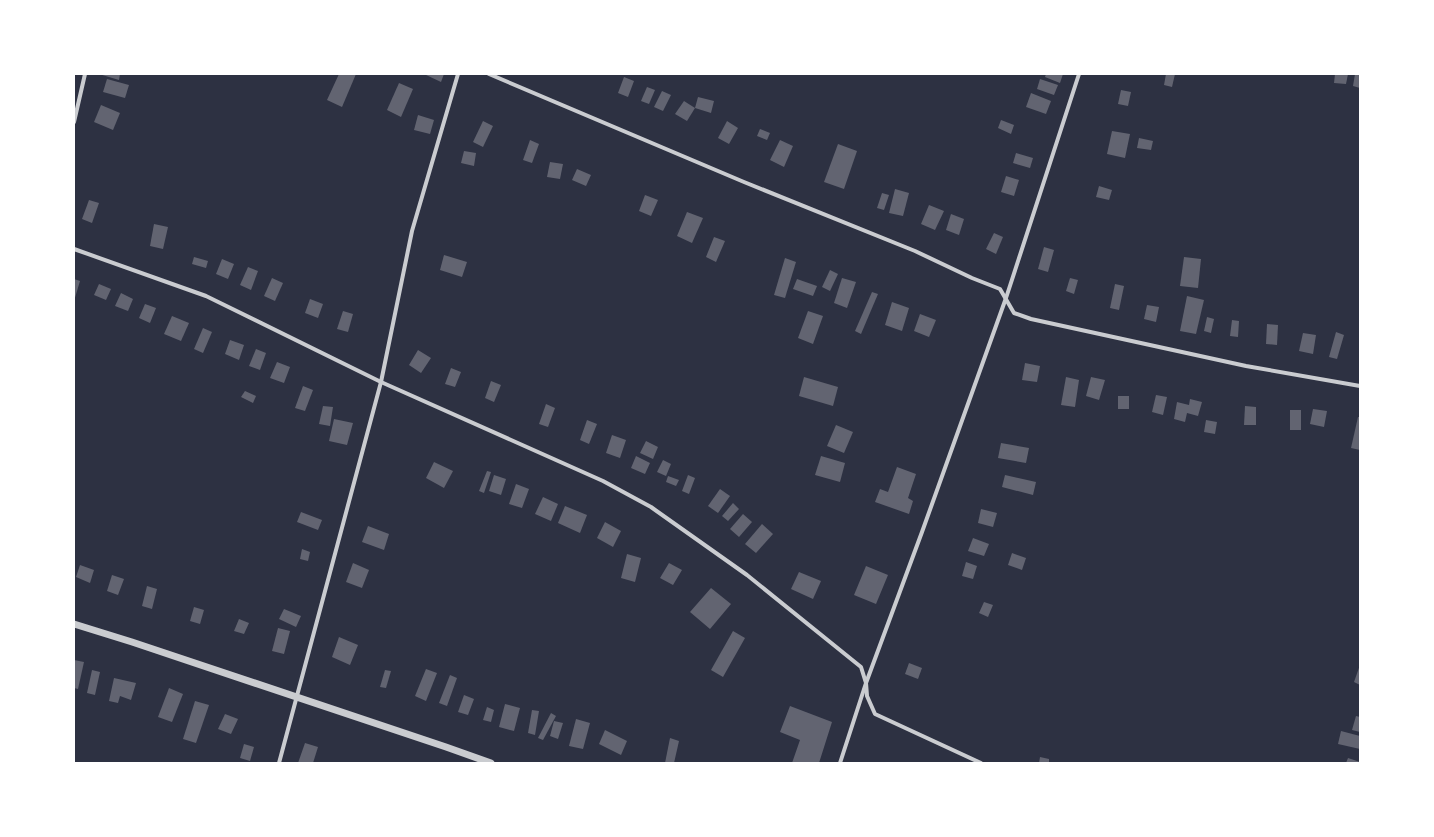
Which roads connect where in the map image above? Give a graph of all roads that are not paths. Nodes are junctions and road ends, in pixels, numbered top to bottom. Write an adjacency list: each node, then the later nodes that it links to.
1 (85, 74): 5 (street)
2 (458, 74): 8 (street)
3 (489, 74): 7 (street)
4 (1079, 74): 7 (street)
5 (74, 122)
6 (74, 250): 8 (street)
7 (1006, 298): 9 (street); 11 (street)
8 (381, 382): 11 (street); 12 (street)
9 (1360, 386)
10 (74, 624): 12 (street)
11 (866, 683): 15 (street); 16 (street)
12 (297, 697): 13 (street); 14 (street)
13 (279, 763)
14 (491, 763)
15 (840, 763)
16 (981, 763)

